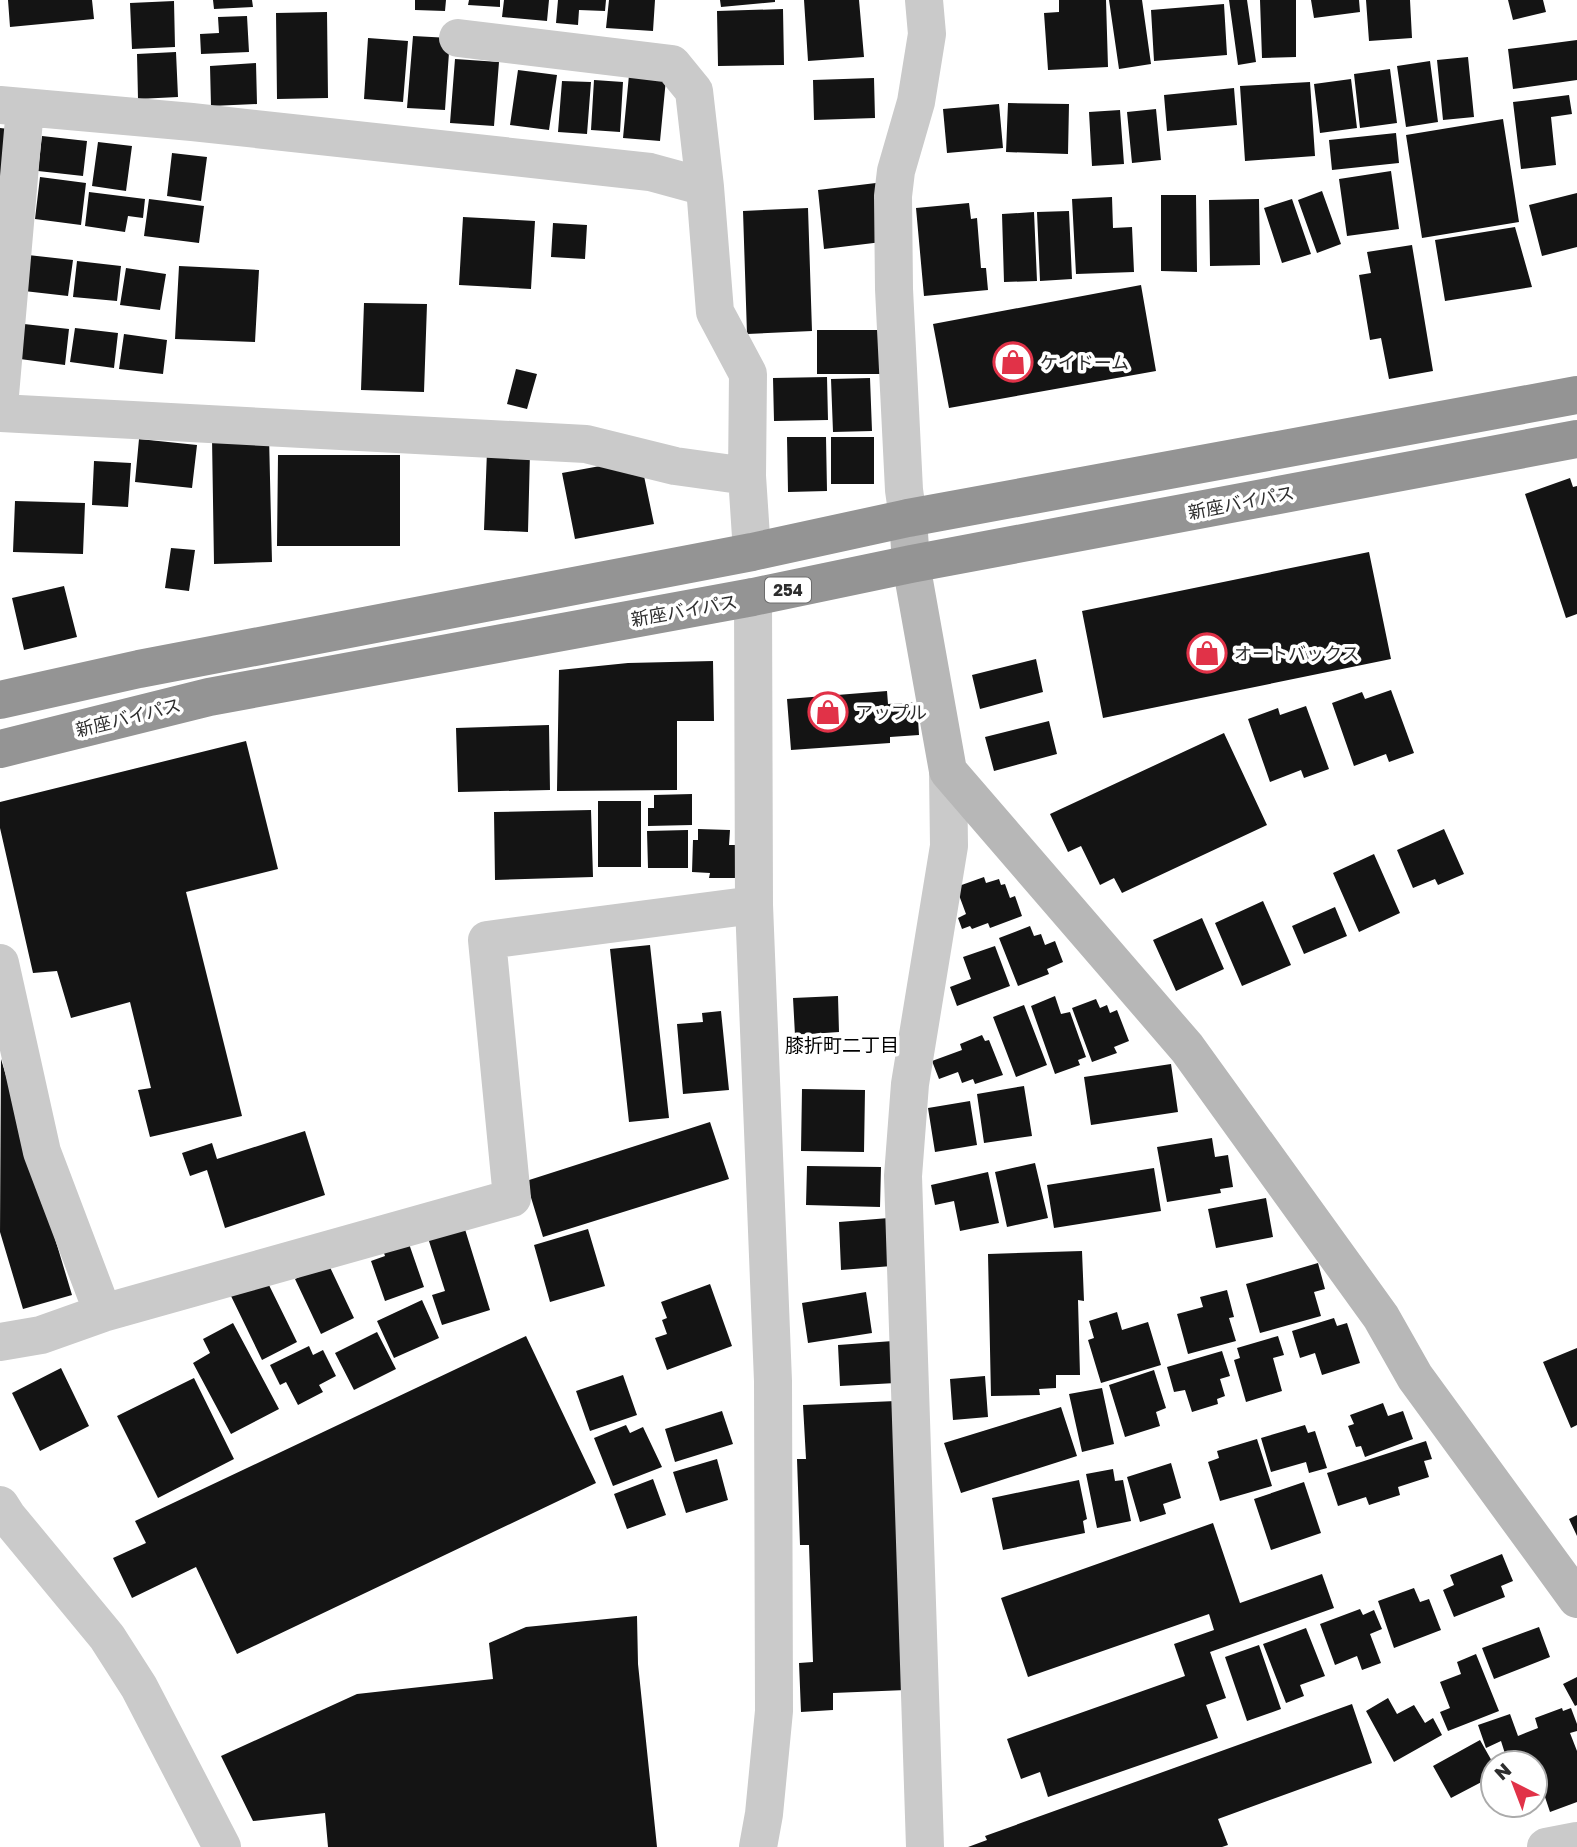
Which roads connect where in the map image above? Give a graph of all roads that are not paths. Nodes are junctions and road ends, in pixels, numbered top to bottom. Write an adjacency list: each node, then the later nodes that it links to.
1 (924, 0): 10 (street)
2 (458, 38): 4 (street)
3 (13, 106): 4 (street); 5 (street)
4 (705, 187): 9 (street)
5 (0, 394)
6 (1577, 395): 10 (highway)
7 (0, 413): 9 (street)
8 (1577, 439): 12 (highway, 新座バイパス / 254)
9 (747, 476): 11 (street)
10 (908, 518): 11 (highway); 12 (street)
11 (752, 552): 14 (highway)
12 (911, 564): 13 (highway, 新座バイパス / 254); 16 (street)
13 (752, 597): 15 (highway, 新座バイパス / 254); 17 (street)
14 (0, 700)
15 (0, 750)
16 (948, 771): 22 (street); 26 (street)
17 (754, 905): 19 (street); 25 (street)
18 (0, 970): 19 (street)
19 (103, 1313): 20 (street)
20 (0, 1342)
21 (0, 1505): 24 (street)
22 (1577, 1599)
23 (1577, 1841): 27 (street)
24 (222, 1847)
25 (758, 1847)
26 (925, 1847)
27 (1546, 1847)

